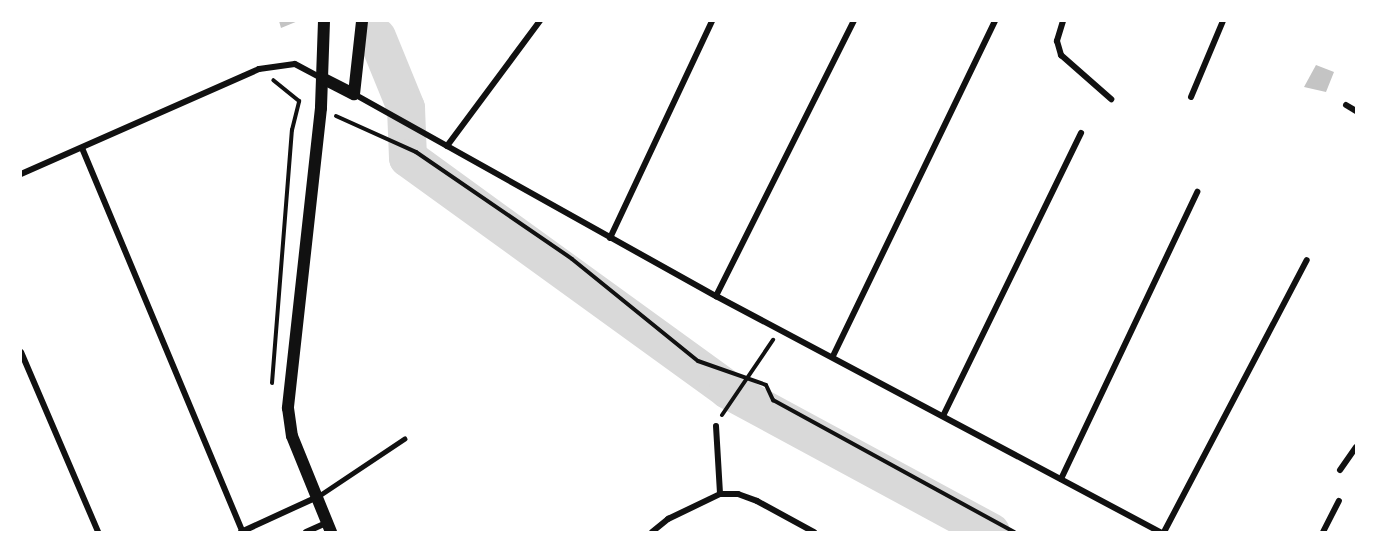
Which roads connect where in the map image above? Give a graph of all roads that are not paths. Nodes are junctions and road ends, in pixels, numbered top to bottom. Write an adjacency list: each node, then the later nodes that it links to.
1 (324, 21): 9 (main road)
2 (363, 21): 10 (main road)
3 (540, 21): 16 (street)
4 (712, 21): 20 (street)
5 (854, 21): 22 (street)
6 (995, 21): 24 (street)
7 (1063, 21): 12 (street)
8 (1223, 21): 11 (street)
9 (321, 78): 10 (main road); 17 (street); 32 (main road)
10 (354, 94): 16 (street)
11 (1191, 97)
12 (1111, 99)
13 (1346, 105): 14 (street)
14 (1356, 111)
15 (1081, 133): 25 (street)
16 (447, 146): 20 (street)
17 (82, 148): 18 (street); 36 (street)
18 (21, 174)
19 (1197, 192): 30 (street)
20 (610, 238): 22 (street)
21 (1307, 260): 40 (street)
22 (716, 296): 24 (street)
23 (21, 352): 35 (street)
24 (834, 356): 25 (street)
25 (943, 416): 30 (street)
26 (716, 426): 31 (street)
27 (404, 439): 32 (lane)
28 (1356, 447): 29 (street)
29 (1340, 470)
30 (1061, 480): 40 (street)
31 (720, 494): 38 (street); 39 (street)
32 (315, 498): 34 (main road); 36 (street)
33 (1339, 501): 41 (street)
34 (329, 528): 37 (street)
35 (98, 532)
36 (242, 532)
37 (306, 532)
38 (652, 532)
39 (814, 532)
40 (1162, 532)
41 (1323, 532)

